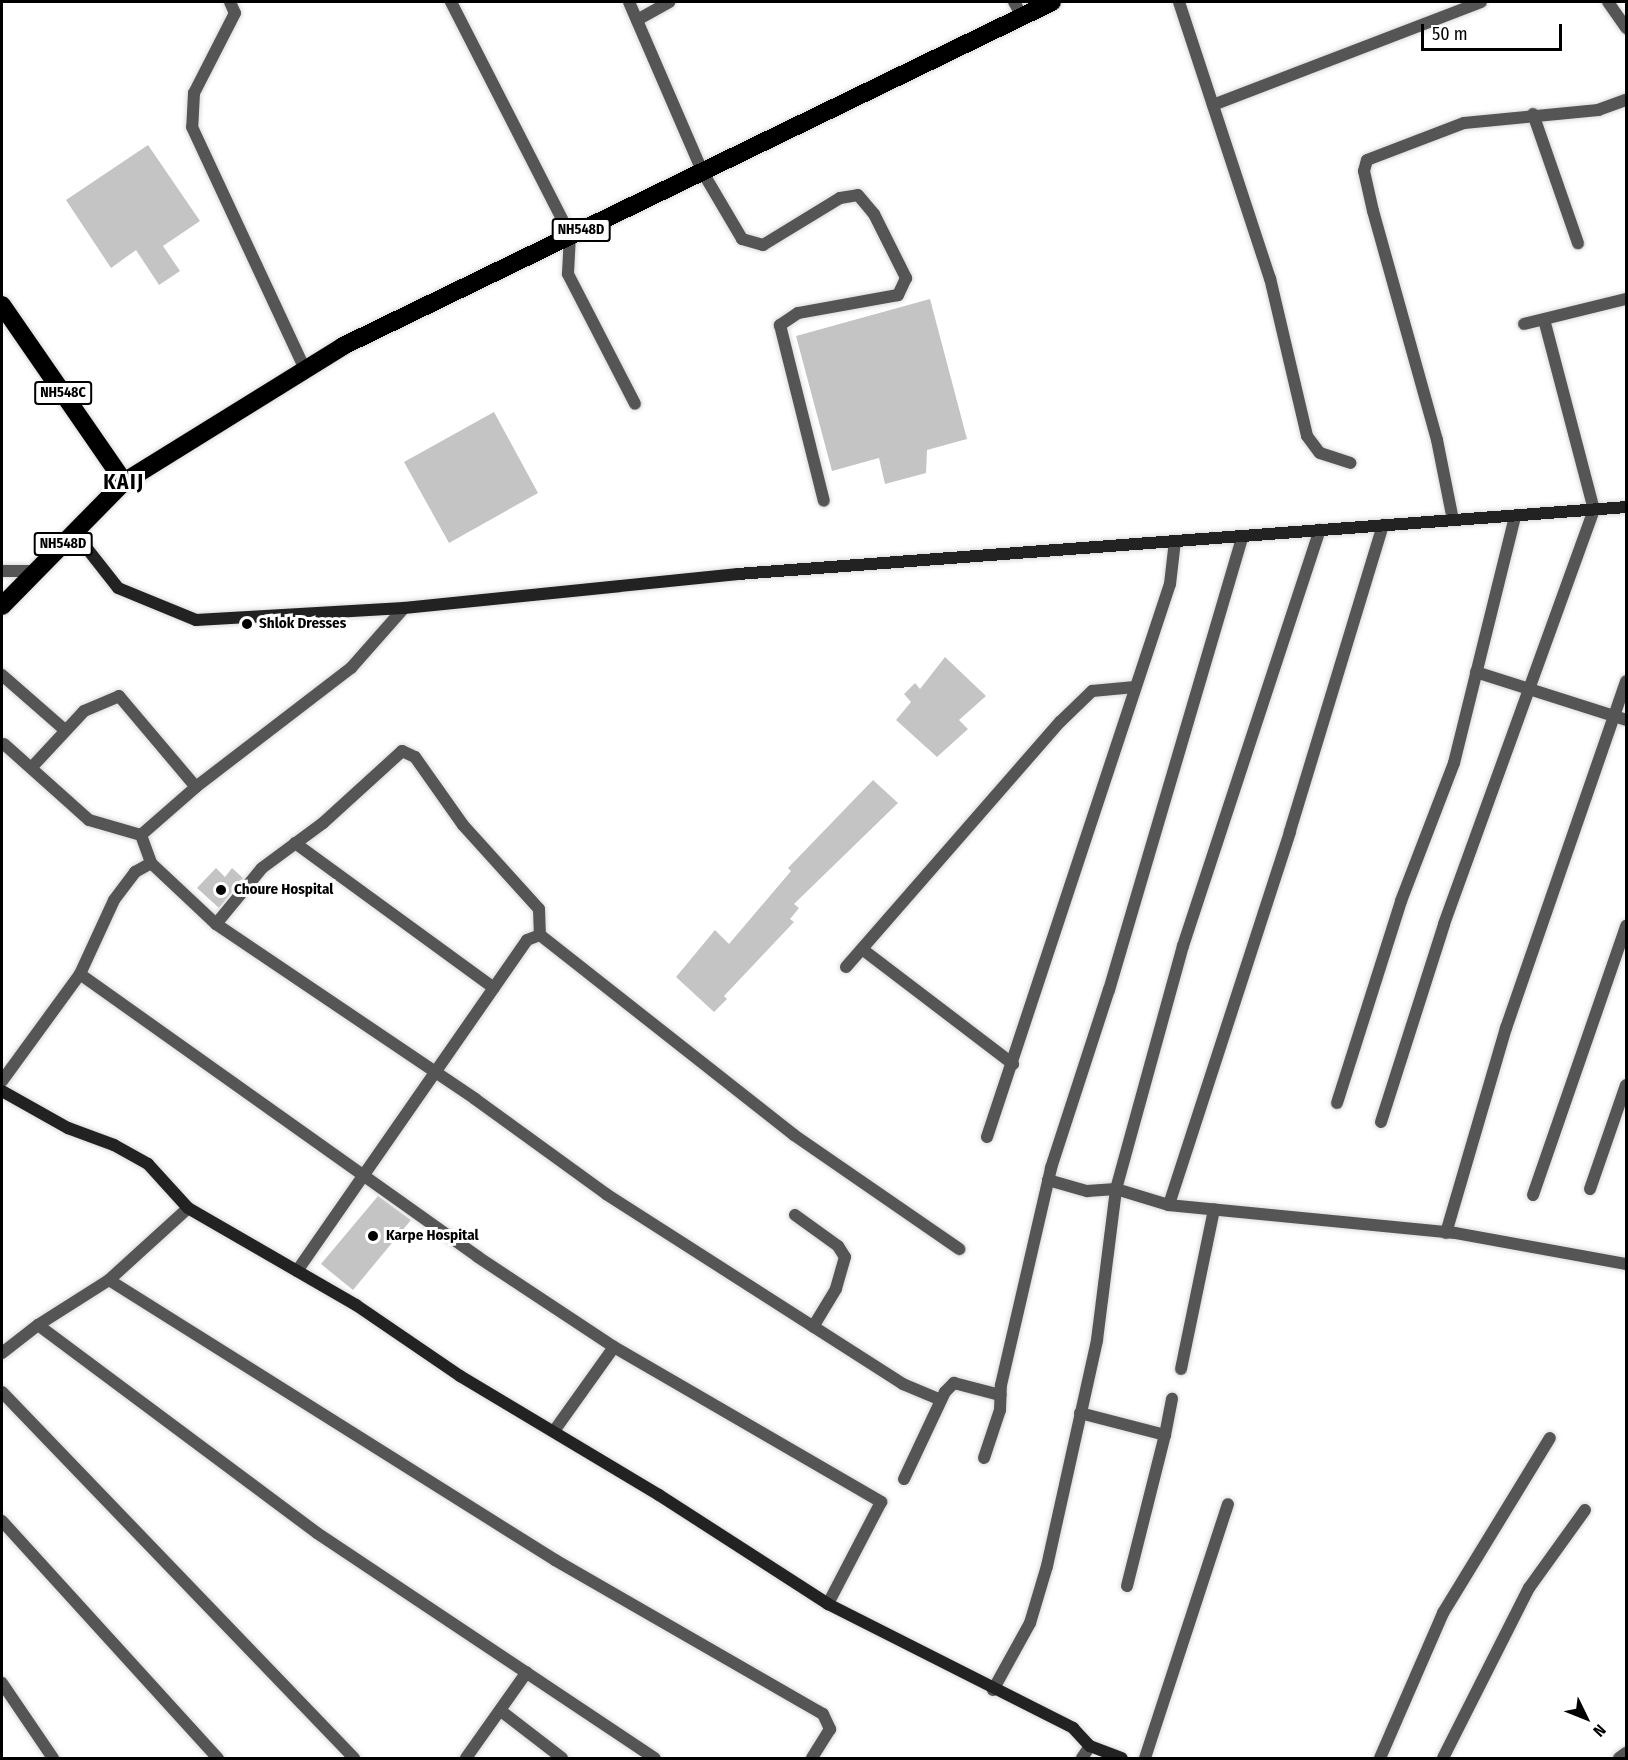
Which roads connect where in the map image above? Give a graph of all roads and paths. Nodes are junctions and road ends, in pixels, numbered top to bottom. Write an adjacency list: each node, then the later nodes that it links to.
1 (230, 2): 22 (street)
2 (451, 2): 16 (street)
3 (628, 2): 10 (street)
4 (669, 2): 10 (street)
5 (1052, 2): 9 (highway, NH548D)
6 (1179, 2): 13 (street)
7 (1481, 2): 13 (street)
8 (1608, 2): 11 (street)
9 (1018, 9): 15 (highway, NH548D)
10 (637, 20): 15 (street)
11 (1626, 28)
12 (1626, 100): 14 (street)
13 (1213, 105): 24 (street)
14 (1533, 114): 17 (street); 30 (street)
15 (702, 171): 16 (highway, NH548D); 26 (street)
16 (570, 235): 22 (highway, NH548D); 23 (street)
17 (1578, 243)
18 (1626, 299): 20 (street)
19 (2, 305): 25 (highway, NH548C)
20 (1544, 319): 21 (street); 28 (street)
21 (1524, 324)
22 (305, 369): 25 (highway, NH548D)
23 (635, 404)
24 (1350, 463)
25 (124, 482): 33 (highway, NH548D)
26 (824, 501)
27 (1626, 507): 28 (street)
28 (1594, 510): 29 (street); 44 (street)
29 (1515, 516): 30 (street); 40 (street)
30 (1453, 520): 31 (street)
31 (1383, 525): 32 (street); 74 (street)
32 (1320, 530): 34 (street); 71 (street)
33 (74, 532): 37 (highway, NH548D); 39 (street)
34 (1243, 536): 35 (street); 70 (street)
35 (1175, 541): 39 (street); 43 (street)
36 (2, 571): 37 (street)
37 (36, 571): 38 (highway, NH548D)
38 (2, 606)
39 (404, 608): 50 (street)
40 (1476, 672): 44 (street); 66 (street)
41 (2, 675): 47 (street)
42 (1626, 681): 45 (street)
43 (1135, 687): 57 (street); 61 (street)
44 (1530, 687): 45 (street); 67 (street)
45 (1614, 715): 46 (street); 78 (street)
46 (1626, 720)
47 (64, 729): 49 (street); 50 (street)
48 (4, 744): 49 (street)
49 (32, 767): 51 (street)
50 (196, 787): 51 (street)
51 (141, 835): 53 (street)
52 (295, 843): 54 (street); 56 (street); 60 (street)
53 (151, 863): 54 (street); 59 (street)
54 (216, 924): 62 (street)
55 (1626, 926): 73 (street)
56 (540, 935): 60 (street); 79 (street)
57 (862, 949): 58 (street); 61 (street)
58 (846, 967)
59 (80, 974): 63 (street); 69 (street)
60 (494, 988): 62 (street)
61 (1013, 1064): 68 (street)
62 (434, 1072): 69 (street); 84 (street)
63 (2, 1081)
64 (1626, 1085): 72 (street)
65 (2, 1091): 75 (street)
66 (1337, 1103)
67 (1382, 1122)
68 (987, 1137)
69 (364, 1174): 81 (street); 85 (street)
70 (1048, 1180): 71 (street); 89 (street)
71 (1116, 1189): 74 (street); 92 (street)
72 (1590, 1189)
73 (1533, 1196)
74 (1169, 1205): 76 (street)
75 (188, 1208): 81 (street); 82 (street)
76 (1214, 1209): 78 (street); 87 (street)
77 (795, 1215): 84 (street)
78 (1446, 1233): 80 (street)
79 (959, 1249)
80 (1626, 1264)
81 (297, 1271): 93 (street)
82 (109, 1280): 83 (street); 115 (street)
83 (38, 1324): 86 (street); 103 (street)
84 (813, 1327): 91 (street)
85 (614, 1347): 93 (street); 102 (street)
86 (2, 1353)
87 (1181, 1369)
88 (2, 1392): 111 (street)
89 (1000, 1395): 91 (street); 96 (street)
90 (1172, 1399): 94 (street)
91 (941, 1401): 97 (street)
92 (1080, 1413): 94 (street); 105 (street)
93 (554, 1431): 102 (street)
94 (1165, 1435): 101 (street)
95 (1550, 1438): 119 (street)
96 (984, 1458)
97 (904, 1479)
98 (1228, 1504): 118 (street)
99 (1585, 1510): 120 (street)
100 (2, 1521): 110 (street)
101 (1127, 1586)
102 (828, 1604): 105 (street)
103 (527, 1672): 106 (street); 114 (street)
104 (2, 1683): 109 (street)
105 (993, 1690): 107 (street)
106 (501, 1711): 112 (street); 113 (street)
107 (1090, 1746): 116 (street); 117 (street)
108 (1626, 1753): 121 (street)
109 (53, 1758)
110 (218, 1758)
111 (354, 1758)
112 (466, 1758)
113 (562, 1758)
114 (655, 1758)
115 (812, 1758)
116 (1082, 1758)
117 (1122, 1758)
118 (1145, 1758)
119 (1380, 1758)
120 (1443, 1758)
121 (1619, 1758)

